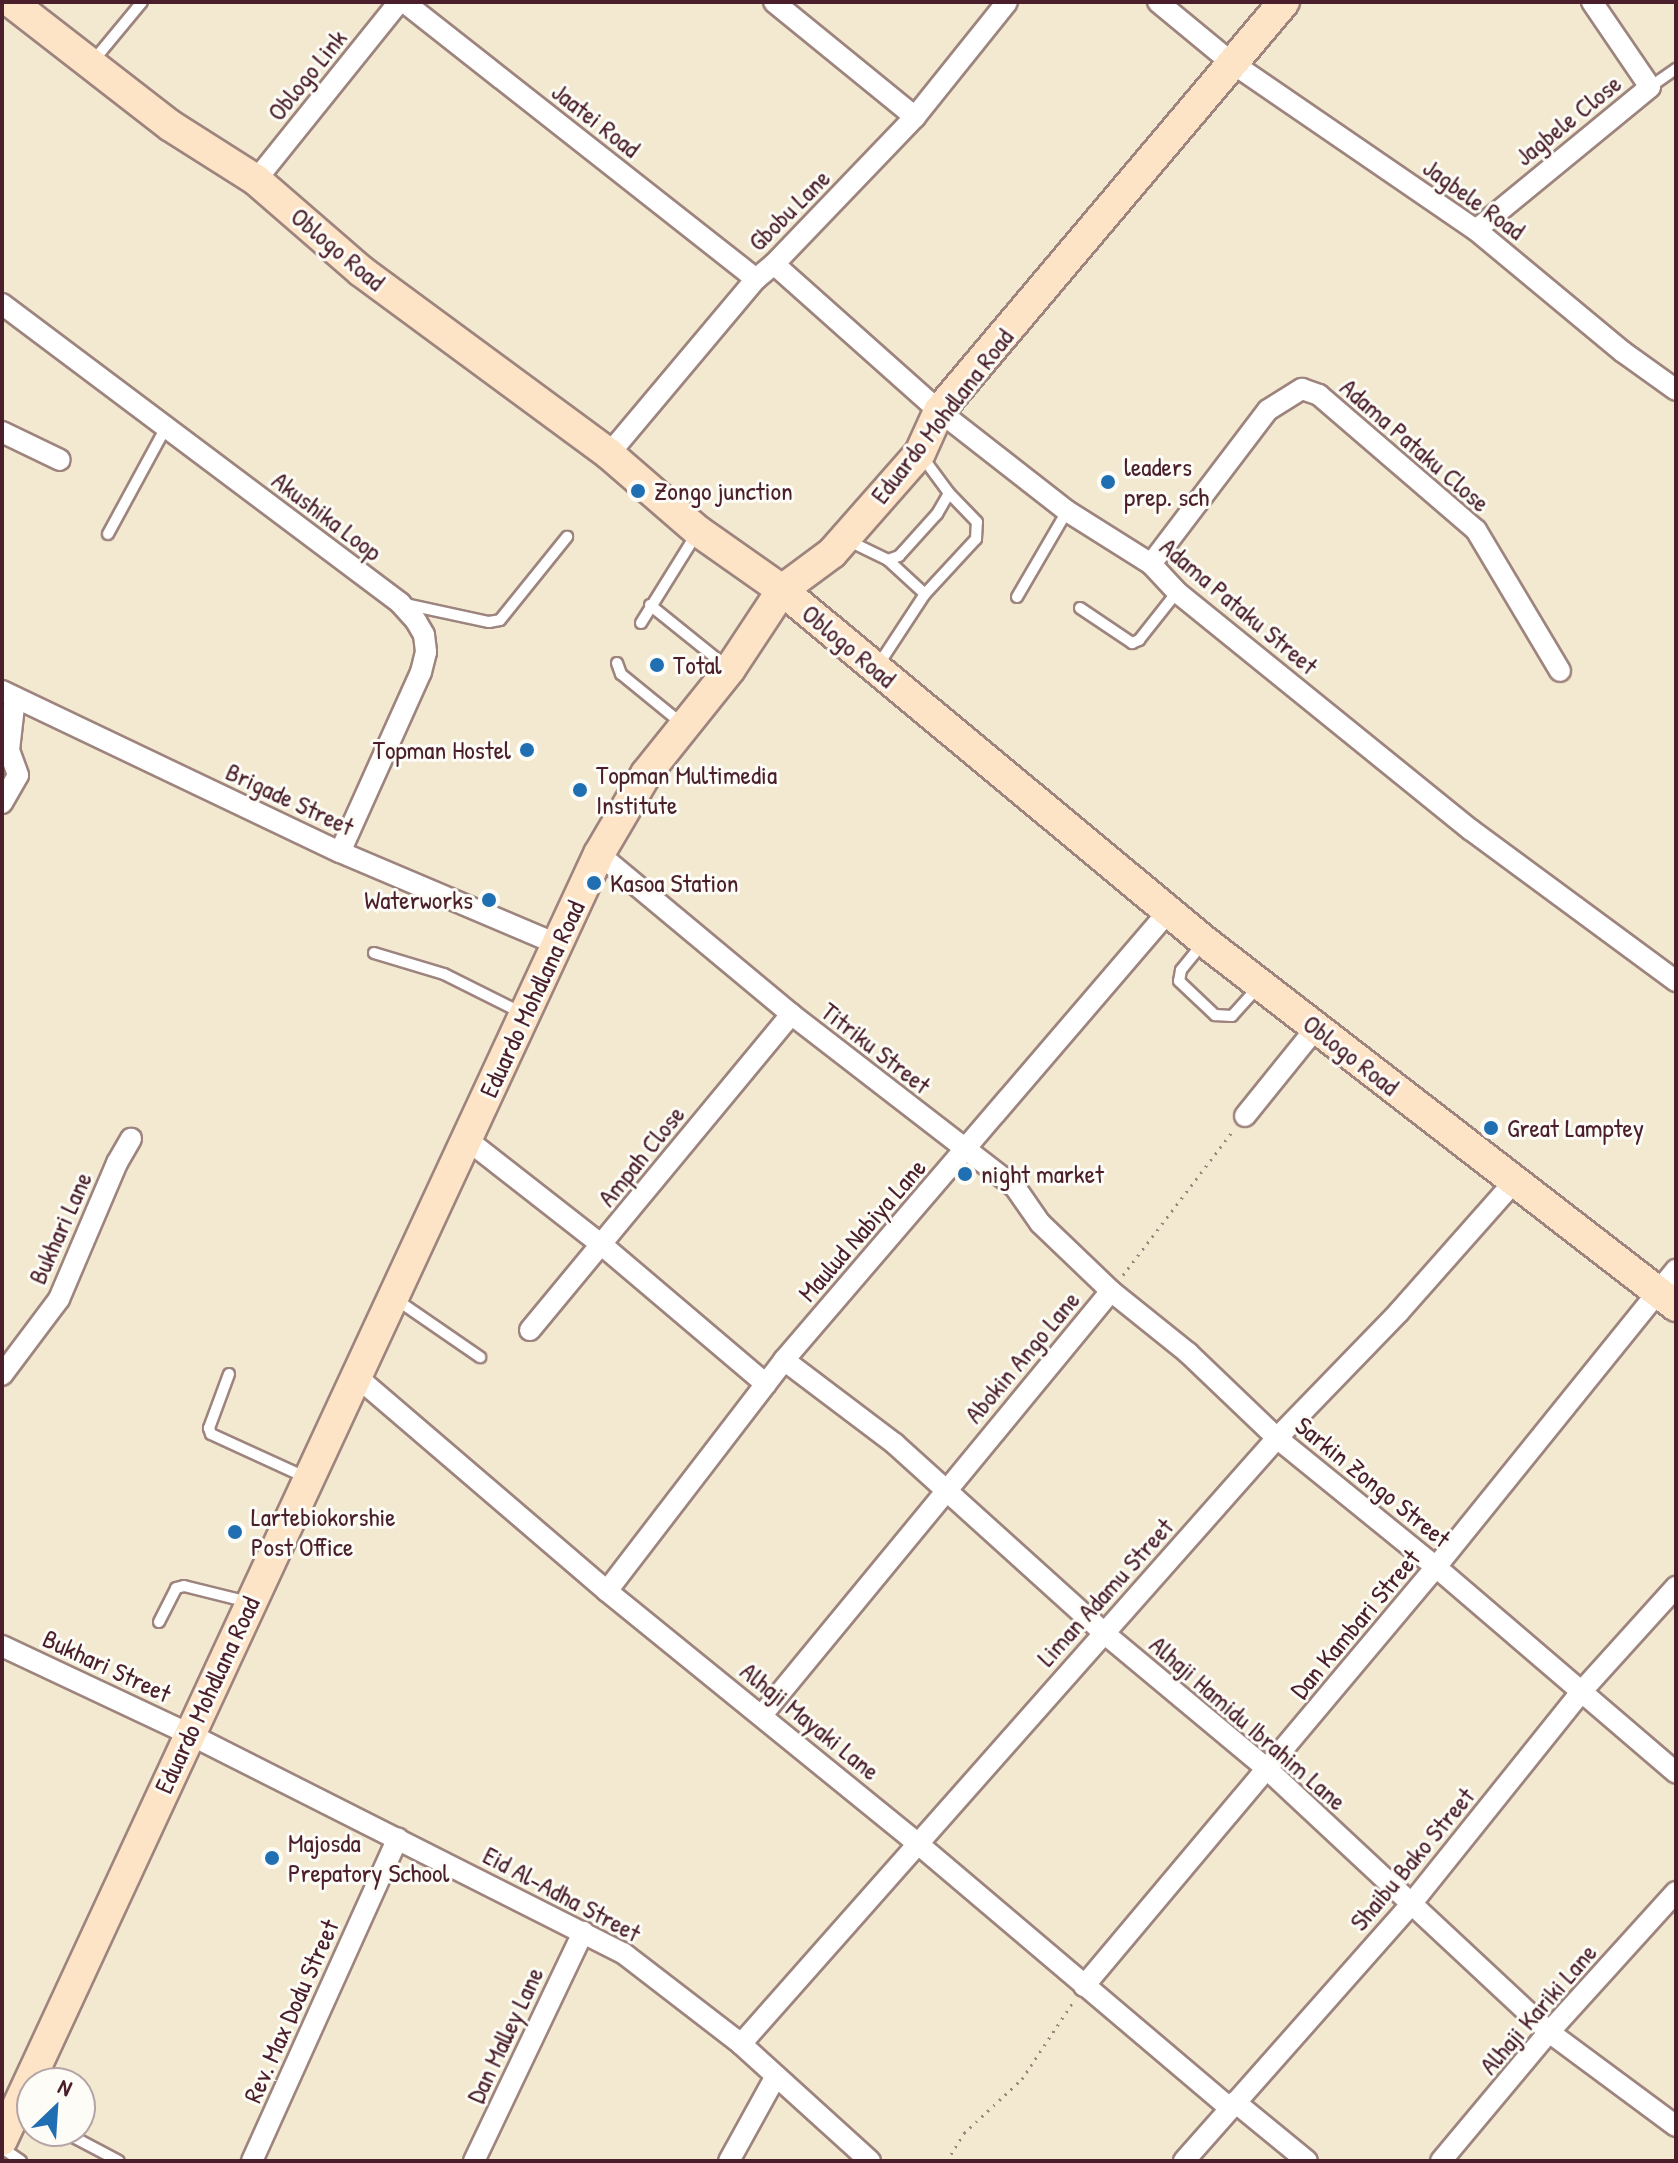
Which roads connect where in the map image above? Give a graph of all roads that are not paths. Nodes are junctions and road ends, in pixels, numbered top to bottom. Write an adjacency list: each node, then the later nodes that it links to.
1 (11, 2): 10 (main road, Oblogo Road)
2 (142, 2): 10 (lane)
3 (402, 2): 14 (street, Oblogo Link); 17 (street, Jaatei Road)
4 (774, 2): 13 (street)
5 (1007, 2): 13 (street, Gbobu Lane)
6 (1158, 2): 9 (street, Jagbele Road)
7 (1284, 2): 9 (main road, Eduardo Mohdlana Road)
8 (1592, 2): 12 (street, Jagbele Close)
9 (1232, 63): 15 (street, Jagbele Road); 20 (main road, Eduardo Mohdlana Road)
10 (90, 64): 14 (main road, Oblogo Road)
11 (1676, 69): 12 (lane)
12 (1650, 87): 15 (street, Jagbele Close)
13 (915, 117): 16 (street, Gbobu Lane)
14 (256, 180): 24 (main road, Oblogo Road)
15 (1476, 230): 19 (street, Jagbele Road)
16 (774, 264): 17 (street, Gbobu Lane); 20 (street, Adama Pataku Street)
17 (756, 279): 24 (street, Gbobu Lane)
18 (2, 304): 21 (street, Akushika Loop)
19 (1676, 389)
20 (939, 411): 23 (main road, Eduardo Mohdlana Road); 27 (street, Adama Pataku Street)
21 (166, 427): 29 (lane); 38 (street, Akushika Loop)
22 (2, 432): 25 (street)
23 (920, 453): 26 (lane); 31 (main road, Eduardo Mohdlana Road)
24 (609, 454): 28 (main road, Oblogo Road)
25 (60, 460)
26 (949, 493): 32 (lane); 36 (lane)
27 (1067, 511): 33 (street, Adama Pataku Street); 37 (lane)
28 (698, 531): 34 (main road, Oblogo Road); 39 (lane)
29 (108, 534)
30 (567, 537): 38 (lane)
31 (845, 538): 32 (lane); 34 (main road, Eduardo Mohdlana Road)
32 (888, 560): 36 (lane)
33 (1151, 564): 35 (street, Adama Pataku Street); 45 (street, Adama Pataku Close)
34 (782, 590): 43 (main road, Oblogo Road); 44 (main road, Eduardo Mohdlana Road)
35 (1177, 592): 40 (lane); 55 (street, Adama Pataku Street)
36 (925, 594): 43 (lane)
37 (1017, 597)
38 (400, 603): 49 (street, Akushika Loop)
39 (650, 605): 41 (lane); 44 (lane)
40 (1080, 608)
41 (641, 623)
42 (617, 663): 47 (lane)
43 (876, 668): 51 (main road, Oblogo Road)
44 (730, 669): 47 (main road, Eduardo Mohdlana Road)
45 (1560, 671)
46 (8, 694): 48 (street); 49 (street, Brigade Street)
47 (683, 724): 50 (main road, Eduardo Mohdlana Road)
48 (2, 803)
49 (340, 852): 53 (street, Brigade Street)
50 (599, 854): 53 (main road, Eduardo Mohdlana Road); 57 (street, Titriku Street)
51 (1168, 912): 52 (main road, Oblogo Road); 63 (street, Maulud Nabiya Lane)
52 (1204, 941): 56 (main road, Oblogo Road); 56 (lane)
53 (559, 945): 58 (main road, Eduardo Mohdlana Road)
54 (374, 953): 58 (lane)
55 (1676, 981)
56 (1259, 984): 59 (main road, Oblogo Road)
57 (791, 1014): 63 (street, Titriku Street); 65 (street, Ampah Close)
58 (526, 1015): 61 (main road, Eduardo Mohdlana Road)
59 (1316, 1028): 60 (street); 64 (main road, Oblogo Road)
60 (1245, 1116)
61 (465, 1138): 65 (street); 68 (main road, Eduardo Mohdlana Road)
62 (131, 1139): 73 (street, Bukhari Lane)
63 (965, 1150): 67 (street, Titriku Street); 71 (street, Maulud Nabiya Lane)
64 (1514, 1182): 66 (main road, Oblogo Road); 76 (street, Liman Adamu Street)
65 (602, 1245): 69 (street, Ampah Close); 75 (street)
66 (1670, 1289): 79 (street, Dan Kambari Street)
67 (1111, 1291): 76 (street, Sarkin Zongo Street); 78 (street, Abokin Ango Lane)
68 (392, 1297): 70 (lane); 74 (main road, Eduardo Mohdlana Road)
69 (530, 1330)
70 (480, 1357)
71 (784, 1360): 75 (street, Maulud Nabiya Lane); 78 (street, Alhaji Hamidu Ibrahim Lane)
72 (229, 1374): 77 (lane)
73 (2, 1375)
74 (356, 1376): 77 (main road, Eduardo Mohdlana Road); 81 (street, Alhaji Mayaki Lane)
75 (766, 1384): 81 (street, Maulud Nabiya Lane)
76 (1277, 1438): 79 (street, Sarkin Zongo Street); 84 (street, Liman Adamu Street)
77 (308, 1478): 82 (main road, Eduardo Mohdlana Road)
78 (944, 1490): 84 (street, Alhaji Hamidu Ibrahim Lane); 87 (street, Abokin Ango Lane)
79 (1436, 1567): 86 (street, Sarkin Zongo Street); 89 (street, Dan Kambari Street)
80 (1676, 1587): 86 (street, Shaibu Bako Street)
81 (607, 1591): 87 (street, Alhaji Mayaki Lane)
82 (250, 1602): 83 (lane); 88 (main road, Eduardo Mohdlana Road)
83 (159, 1622)
84 (1104, 1633): 89 (street, Alhaji Hamidu Ibrahim Lane); 92 (street, Liman Adamu Street)
85 (2, 1646): 88 (street, Bukhari Street)
86 (1581, 1692): 90 (street, Sarkin Zongo Street); 94 (street, Shaibu Bako Street)
87 (762, 1715): 92 (street, Alhaji Mayaki Lane)
88 (189, 1734): 91 (street, Eid Al-Adha Street); 99 (main road, Eduardo Mohdlana Road)
89 (1267, 1769): 94 (street, Alhaji Hamidu Ibrahim Lane); 96 (street, Dan Kambari Street)
90 (1676, 1773)
91 (398, 1838): 95 (street, Eid Al-Adha Street); 109 (street, Rev. Max Dodu Street)
92 (916, 1842): 96 (street, Alhaji Mayaki Lane); 98 (street, Liman Adamu Street)
93 (1676, 1892): 97 (street, Alhaji Kariki Lane)
94 (1412, 1903): 97 (street, Alhaji Hamidu Ibrahim Lane); 101 (street, Shaibu Bako Street)
95 (583, 1932): 98 (street, Eid Al-Adha Street); 110 (street, Dan Malley Lane)
96 (1084, 1986): 101 (street, Alhaji Mayaki Lane)
97 (1549, 2032): 103 (street, Alhaji Hamidu Ibrahim Lane); 115 (street, Alhaji Kariki Lane)
98 (741, 2044): 100 (street, Eid Al-Adha Street)
99 (43, 2067)
100 (776, 2076): 111 (street); 112 (street, Eid Al-Adha Street)
101 (1233, 2105): 113 (street, Shaibu Bako Street); 114 (street, Alhaji Mayaki Lane)
102 (16, 2122): 104 (main road, Eduardo Mohdlana Road)
103 (1676, 2126)
104 (2, 2140)
105 (92, 2147): 108 (lane)
106 (2, 2148): 107 (lane)
107 (21, 2161)
108 (119, 2161)
109 (252, 2161)
110 (474, 2161)
111 (729, 2161)
112 (870, 2161)
113 (1184, 2161)
114 (1307, 2161)
115 (1441, 2161)

